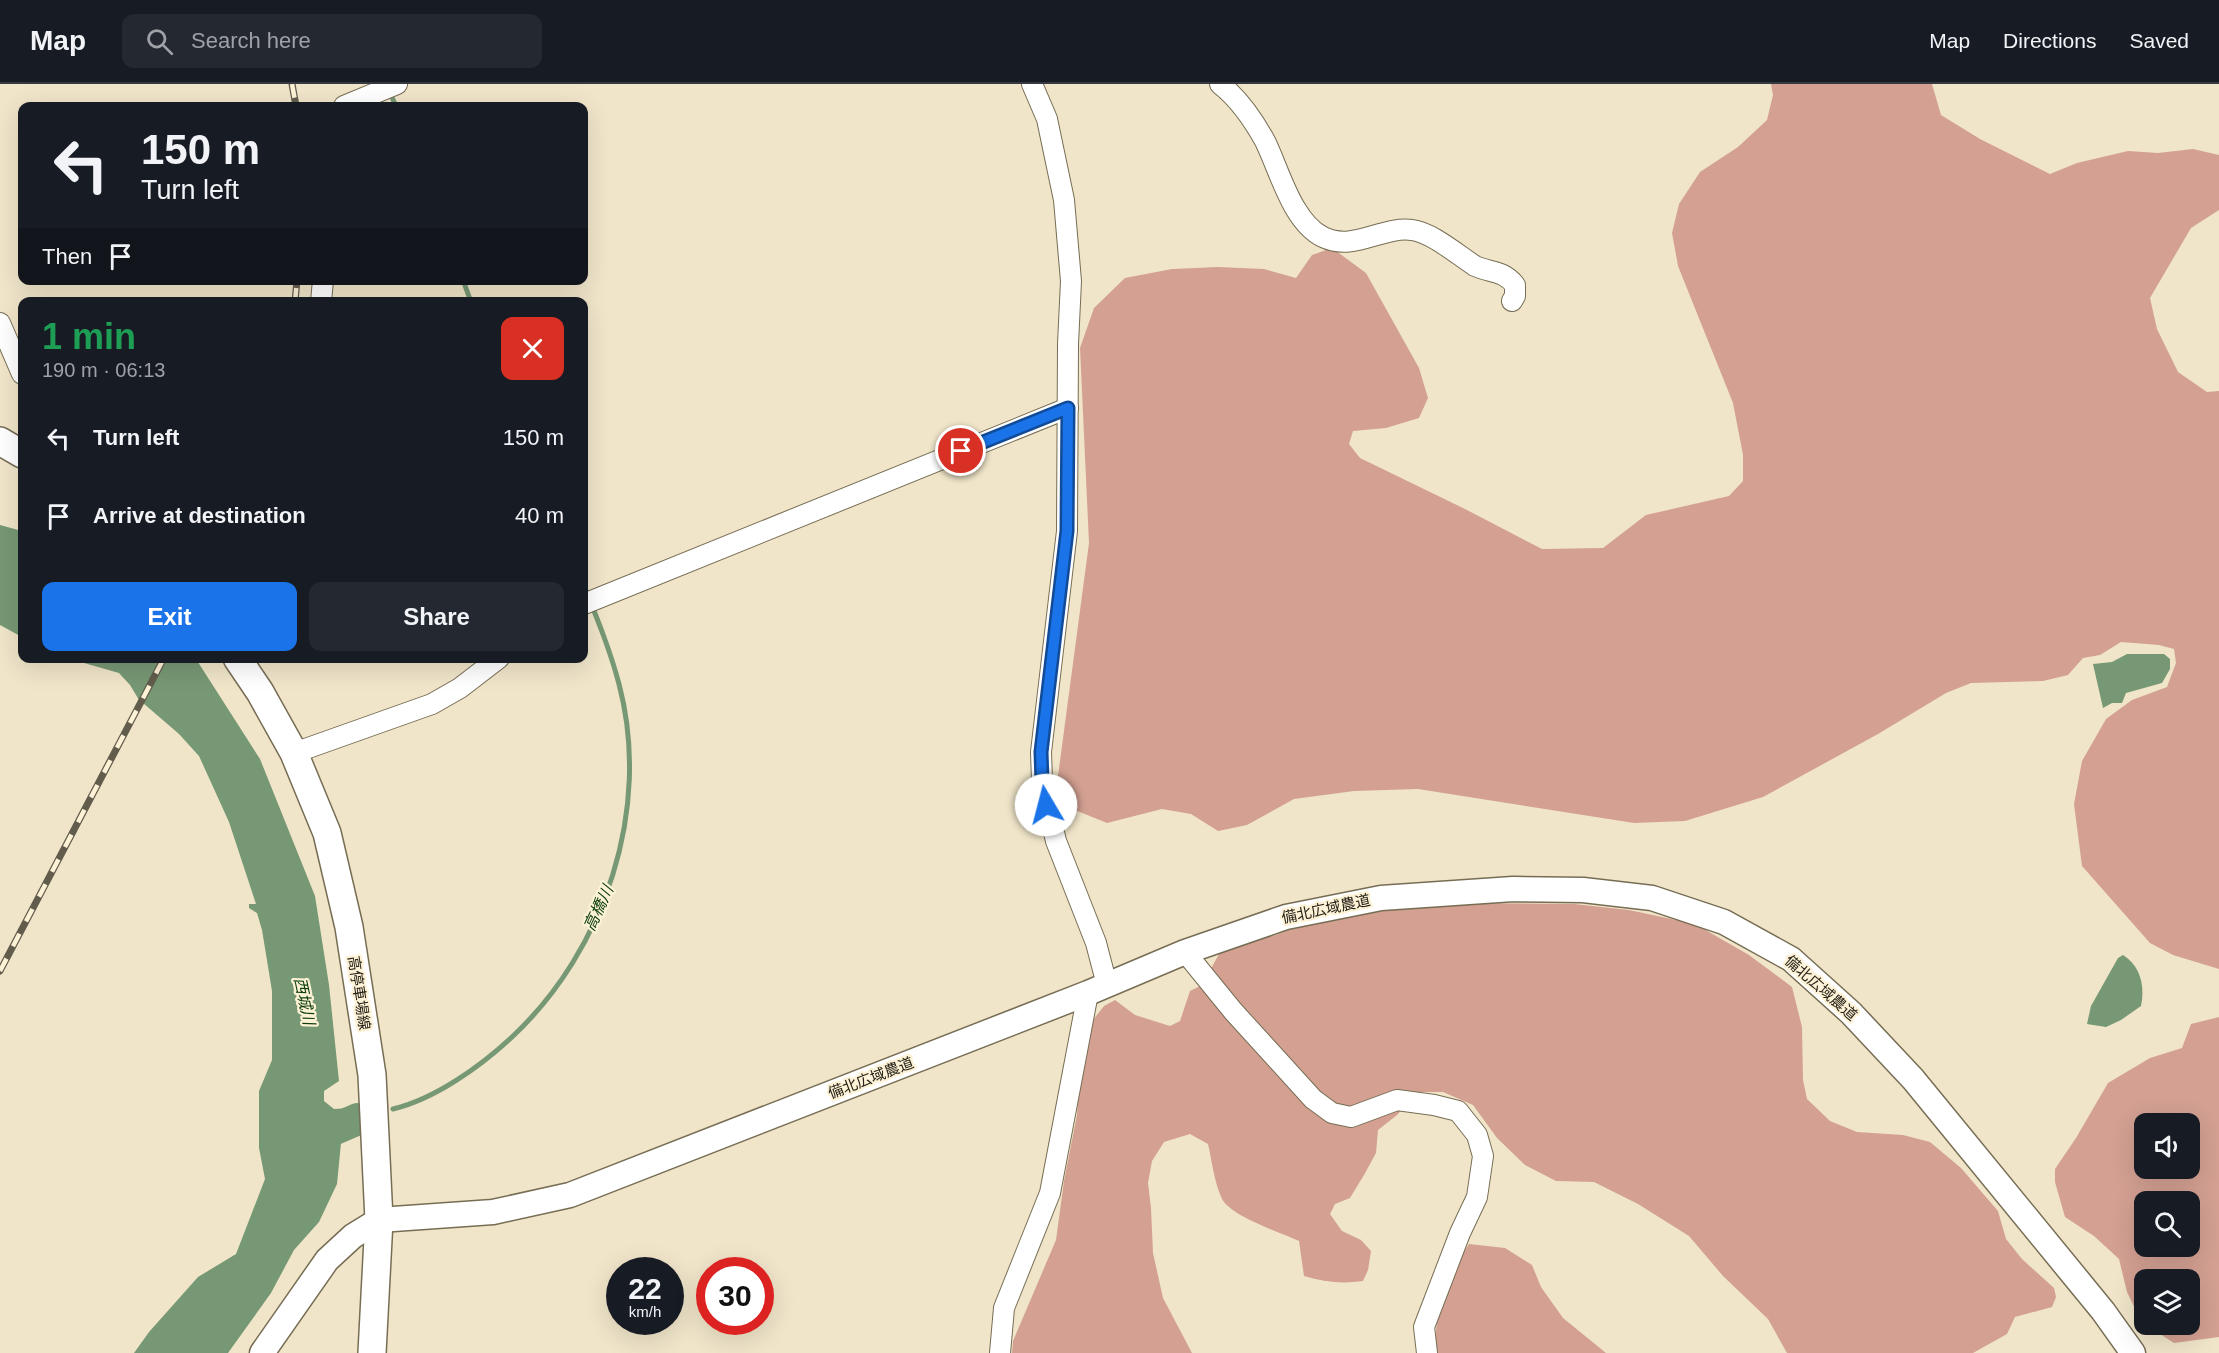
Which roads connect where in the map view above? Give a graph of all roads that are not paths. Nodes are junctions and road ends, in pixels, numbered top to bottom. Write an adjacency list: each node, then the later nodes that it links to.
1 (1032, 84): 8 (street)
2 (1220, 84): 5 (street)
3 (390, 87): 4 (street)
4 (354, 102)
5 (1512, 301)
6 (0, 323): 7 (street)
7 (18, 365)
8 (1068, 408): 11 (street); 16 (street)
9 (0, 441): 10 (main road)
10 (18, 452)
11 (591, 601)
12 (240, 663): 14 (main road, 高停車場線)
13 (492, 663): 14 (street)
14 (294, 753): 17 (main road, 高停車場線)
15 (1185, 952): 16 (street, 備北広域農道); 21 (street); 22 (street, 備北広域農道)
16 (1098, 989): 17 (street, 備北広域農道); 20 (street)
17 (379, 1220): 18 (street); 19 (main road, 高停車場線)
18 (262, 1353)
19 (372, 1353)
20 (1000, 1353)
21 (1427, 1353)
22 (2133, 1353)

